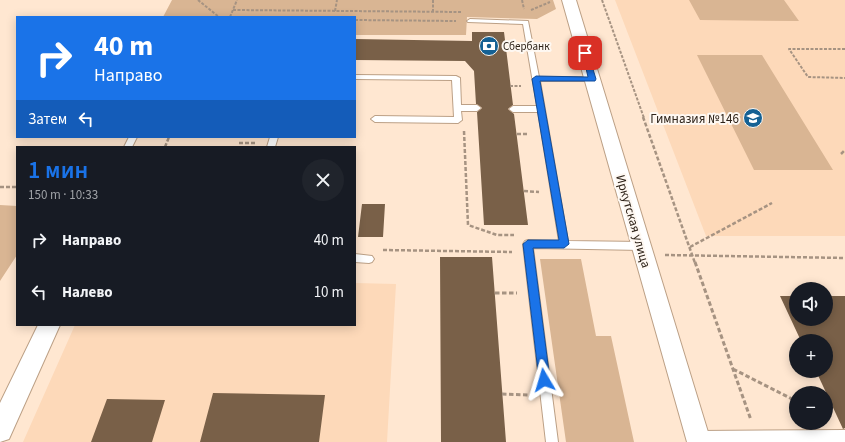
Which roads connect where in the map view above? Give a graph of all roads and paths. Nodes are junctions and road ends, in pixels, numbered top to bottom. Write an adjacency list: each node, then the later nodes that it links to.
1 (198, 0): 13 (path)
2 (237, 0): 9 (path)
3 (337, 0): 10 (path)
4 (433, 0): 11 (path)
5 (522, 0): 6 (path)
6 (555, 0)
7 (569, 0): 21 (street, Иркутская улица)
8 (602, 0): 43 (path)
9 (233, 10): 10 (path); 14 (path)
10 (334, 11): 11 (path)
11 (433, 12): 12 (path)
12 (464, 12)
13 (218, 16)
14 (230, 16)
15 (356, 20): 16 (path)
16 (470, 21): 20 (lane)
17 (845, 49): 19 (path)
18 (356, 77): 24 (lane)
19 (845, 78)
20 (536, 79): 21 (lane); 27 (lane)
21 (592, 79): 42 (street, Иркутская улица)
22 (510, 86): 23 (path)
23 (519, 86)
24 (460, 108): 25 (lane); 28 (lane); 40 (path)
25 (477, 108)
26 (513, 109): 27 (lane)
27 (541, 109): 41 (lane)
28 (374, 119)
29 (517, 134): 30 (path)
30 (526, 134)
31 (239, 143): 32 (path)
32 (268, 145)
33 (845, 150): 34 (path)
34 (841, 154)
35 (0, 187): 36 (path)
36 (16, 187)
37 (524, 191): 38 (path)
38 (534, 192)
39 (772, 204): 43 (path)
40 (497, 235)
41 (564, 244): 42 (lane); 44 (lane)
42 (642, 246): 59 (street, Иркутская улица)
43 (690, 247): 45 (path)
44 (529, 253): 48 (path); 60 (lane)
45 (694, 256): 47 (path); 52 (path)
46 (356, 258): 48 (lane)
47 (845, 258)
48 (369, 259)
49 (495, 293): 50 (path)
50 (508, 293)
51 (49, 326): 56 (street)
52 (733, 369): 55 (path); 57 (path)
53 (502, 394): 54 (path)
54 (520, 394)
55 (789, 397)
56 (0, 430)
57 (756, 436): 58 (lane); 59 (lane)
58 (845, 436)
59 (698, 439)
60 (552, 442)

